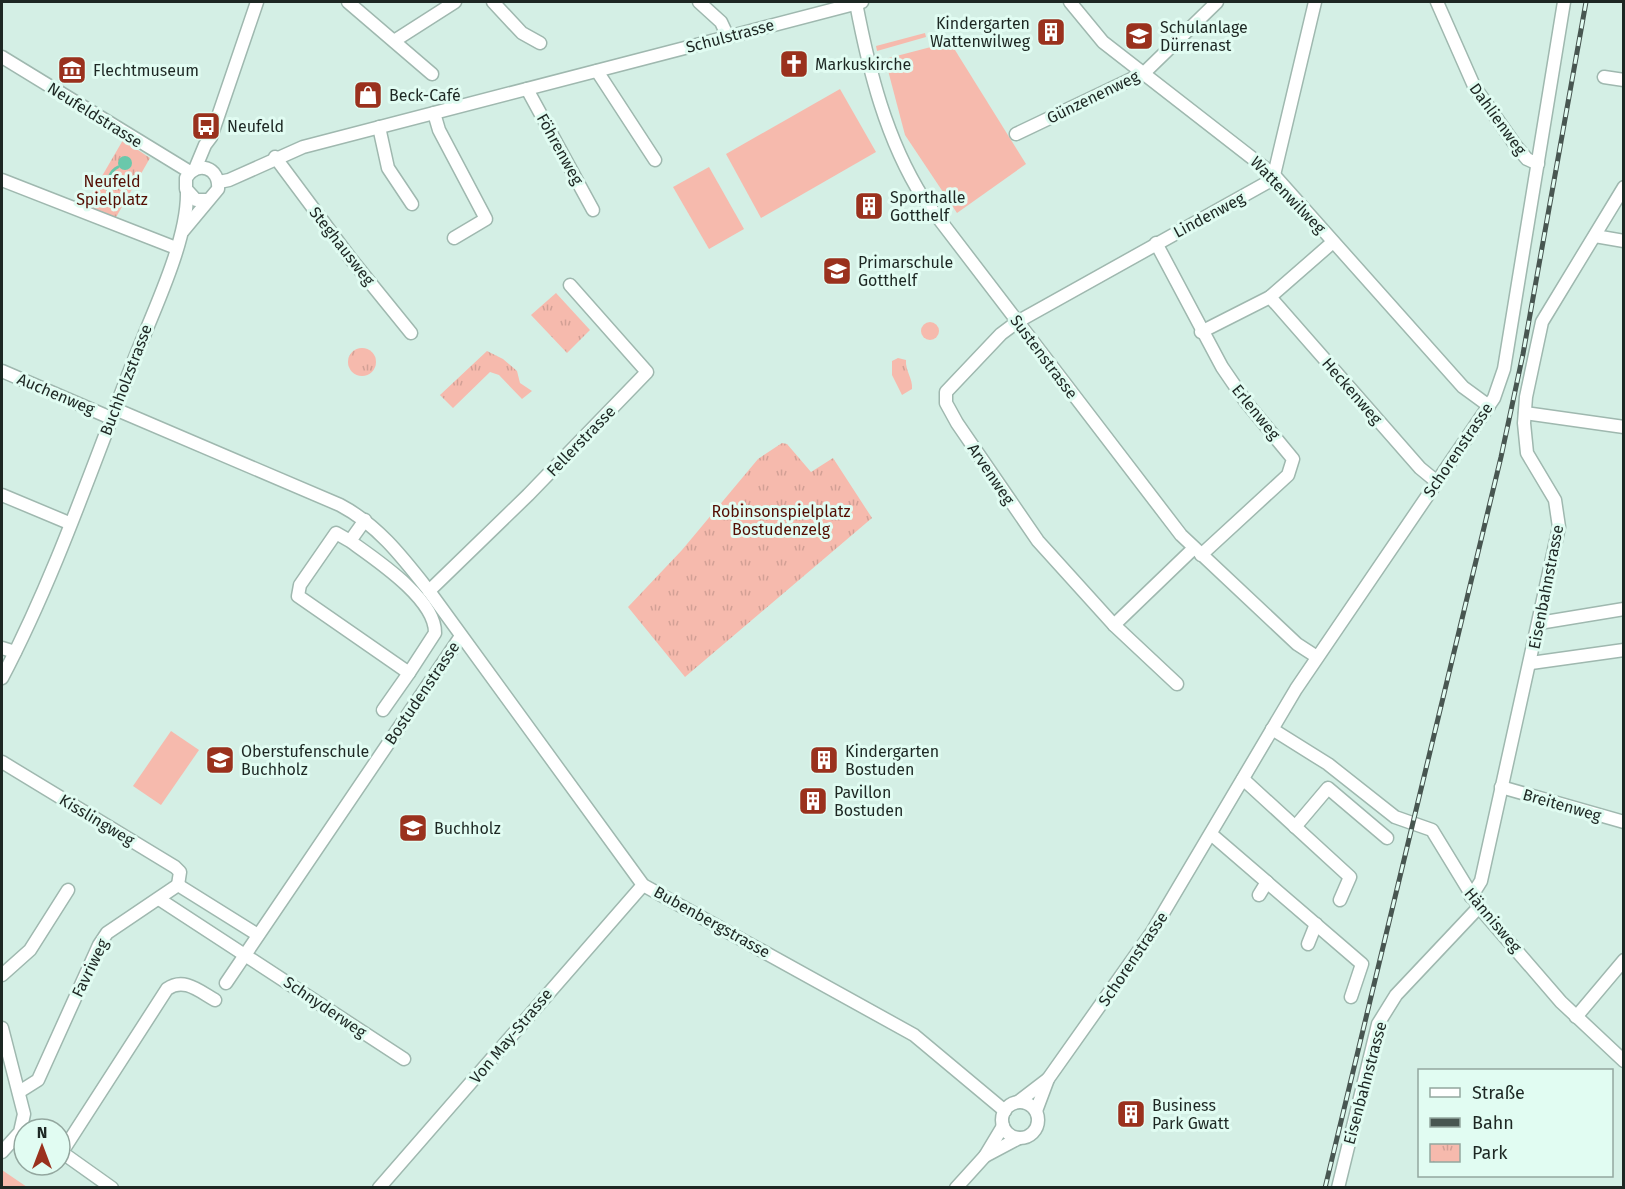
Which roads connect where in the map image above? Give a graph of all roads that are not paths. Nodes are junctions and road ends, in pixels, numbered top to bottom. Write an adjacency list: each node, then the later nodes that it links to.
1 (257, 2): 25 (street)
2 (348, 2): 13 (street)
3 (455, 2): 13 (street)
4 (493, 2): 14 (street)
5 (699, 2): 12 (street)
6 (859, 2): 12 (street, Schulstrasse); 48 (street, Sustenstrasse)
7 (1070, 2): 17 (street, Wattenwilweg)
8 (1217, 2): 17 (street, Günzenenweg)
9 (1315, 2): 30 (street)
10 (1437, 2): 28 (street, Dahlienweg)
11 (1564, 2): 28 (street, Schorenstrasse)
12 (728, 37): 16 (street, Schulstrasse)
13 (394, 41): 18 (street)
14 (540, 43)
15 (2, 57): 29 (street, Neufeldstrasse)
16 (597, 71): 21 (street, Schulstrasse); 27 (street)
17 (1144, 73): 24 (street, Günzenenweg); 30 (street, Wattenwilweg)
18 (432, 74)
19 (1604, 77): 20 (street)
20 (1623, 80)
21 (527, 88): 22 (street, Schulstrasse); 37 (street, Föhrenweg)
22 (436, 117): 23 (street, Schulstrasse); 38 (street); 41 (street)
23 (379, 127): 26 (street, Schulstrasse); 36 (street)
24 (1016, 134)
25 (211, 137): 29 (street); 31 (street)
26 (275, 158): 31 (street, Schulstrasse); 50 (street, Steghausweg)
27 (655, 160)
28 (1538, 164): 52 (street, Schorenstrasse)
29 (192, 170): 31 (street); 34 (street)
30 (1274, 175): 43 (street, Wattenwilweg); 44 (street, Lindenweg)
31 (215, 176): 35 (street)
32 (2, 180): 45 (street)
33 (1623, 187): 40 (street, Eisenbahnstrasse)
34 (187, 192): 35 (street); 39 (street, Buchholzstrasse)
35 (207, 200): 39 (street, Buchholzstrasse)
36 (412, 204)
37 (593, 210)
38 (495, 221)
39 (181, 235): 45 (street, Buchholzstrasse)
40 (1595, 236): 42 (street); 54 (street, Eisenbahnstrasse)
41 (454, 238)
42 (1623, 241)
43 (1333, 242): 47 (street); 52 (street, Wattenwilweg)
44 (1156, 243): 48 (street, Lindenweg); 49 (street, Erlenweg)
45 (176, 248): 53 (street, Buchholzstrasse)
46 (570, 285): 62 (street, Fellerstrasse)
47 (1270, 297): 49 (street); 56 (street, Heckenweg)
48 (1017, 322): 61 (street, Sustenstrasse); 65 (street, Arvenweg)
49 (1201, 332): 61 (street, Erlenweg)
50 (411, 333)
51 (2, 371): 53 (street, Auchenweg)
52 (1489, 406): 56 (street, Schorenstrasse)
53 (113, 413): 58 (street, Bostudenstrasse); 59 (street, Buchholzstrasse)
54 (1525, 413): 55 (street); 64 (street, Eisenbahnstrasse)
55 (1623, 427)
56 (1437, 482): 70 (street, Schorenstrasse)
57 (2, 495): 59 (street)
58 (365, 520): 60 (street); 62 (street, Bostudenstrasse)
59 (69, 524): 69 (street, Buchholzstrasse)
60 (350, 542): 72 (street); 72 (street)
61 (1197, 552): 65 (street); 70 (street, Sustenstrasse)
62 (429, 591): 66 (street, Bostudenstrasse)
63 (1623, 609): 64 (street)
64 (1539, 623): 71 (street, Eisenbahnstrasse)
65 (1114, 625): 74 (street, Arvenweg)
66 (461, 636): 86 (street, Bubenbergstrasse); 94 (street, Bostudenstrasse)
67 (2, 648): 69 (street)
68 (1623, 650): 71 (street, Eisenbahnstrasse)
69 (9, 656): 73 (street, Buchholzstrasse)
70 (1317, 657): 76 (street, Schorenstrasse)
71 (1531, 663): 79 (street, Eisenbahnstrasse)
72 (409, 673): 75 (street)
73 (2, 678)
74 (1177, 684)
75 (383, 710)
76 (1272, 729): 78 (street, Schorenstrasse); 89 (street, Hännisweg)
77 (2, 762): 85 (street, Kisslingweg)
78 (1243, 779): 81 (street); 82 (street, Schorenstrasse)
79 (1501, 788): 80 (street, Breitenweg); 89 (street, Eisenbahnstrasse)
80 (1623, 822)
81 (1295, 826): 83 (street); 91 (street)
82 (1211, 834): 84 (street); 106 (street, Schorenstrasse)
83 (1387, 838)
84 (1267, 882): 88 (street); 93 (street)
85 (178, 885): 90 (street, Favriweg); 94 (street)
86 (644, 885): 109 (street, Bubenbergstrasse); 120 (street, Von May-Strasse)
87 (68, 890): 98 (street)
88 (1260, 895)
89 (1471, 897): 92 (street, Hännisweg)
90 (159, 899): 96 (street, Schnyderweg); 107 (street, Favriweg)
91 (1340, 900)
92 (1479, 907): 102 (street, Hännisweg); 122 (street, Eisenbahnstrasse)
93 (1316, 924): 95 (street); 100 (street)
94 (258, 935): 96 (street, Bostudenstrasse)
95 (1308, 944)
96 (245, 954): 99 (street); 104 (street, Schnyderweg)
97 (1623, 960): 102 (street)
98 (2, 975)
99 (226, 983)
100 (1351, 997)
101 (215, 1000): 113 (street)
102 (1576, 1017): 105 (street, Hännisweg)
103 (2, 1028): 107 (street)
104 (404, 1059)
105 (1623, 1060)
106 (1048, 1078): 108 (street, Schorenstrasse); 110 (street, Schorenstrasse)
107 (19, 1092): 111 (street)
108 (1018, 1102): 109 (street); 110 (street)
109 (1005, 1111): 112 (street)
110 (1036, 1111): 114 (street)
111 (24, 1117)
112 (1003, 1126): 114 (street); 117 (street)
113 (72, 1135)
114 (1019, 1138): 117 (street)
115 (12, 1141): 116 (street)
116 (2, 1152)
117 (985, 1156): 121 (street)
118 (72, 1160): 119 (street)
119 (112, 1188)
120 (379, 1188)
121 (956, 1188)
122 (1338, 1188)

